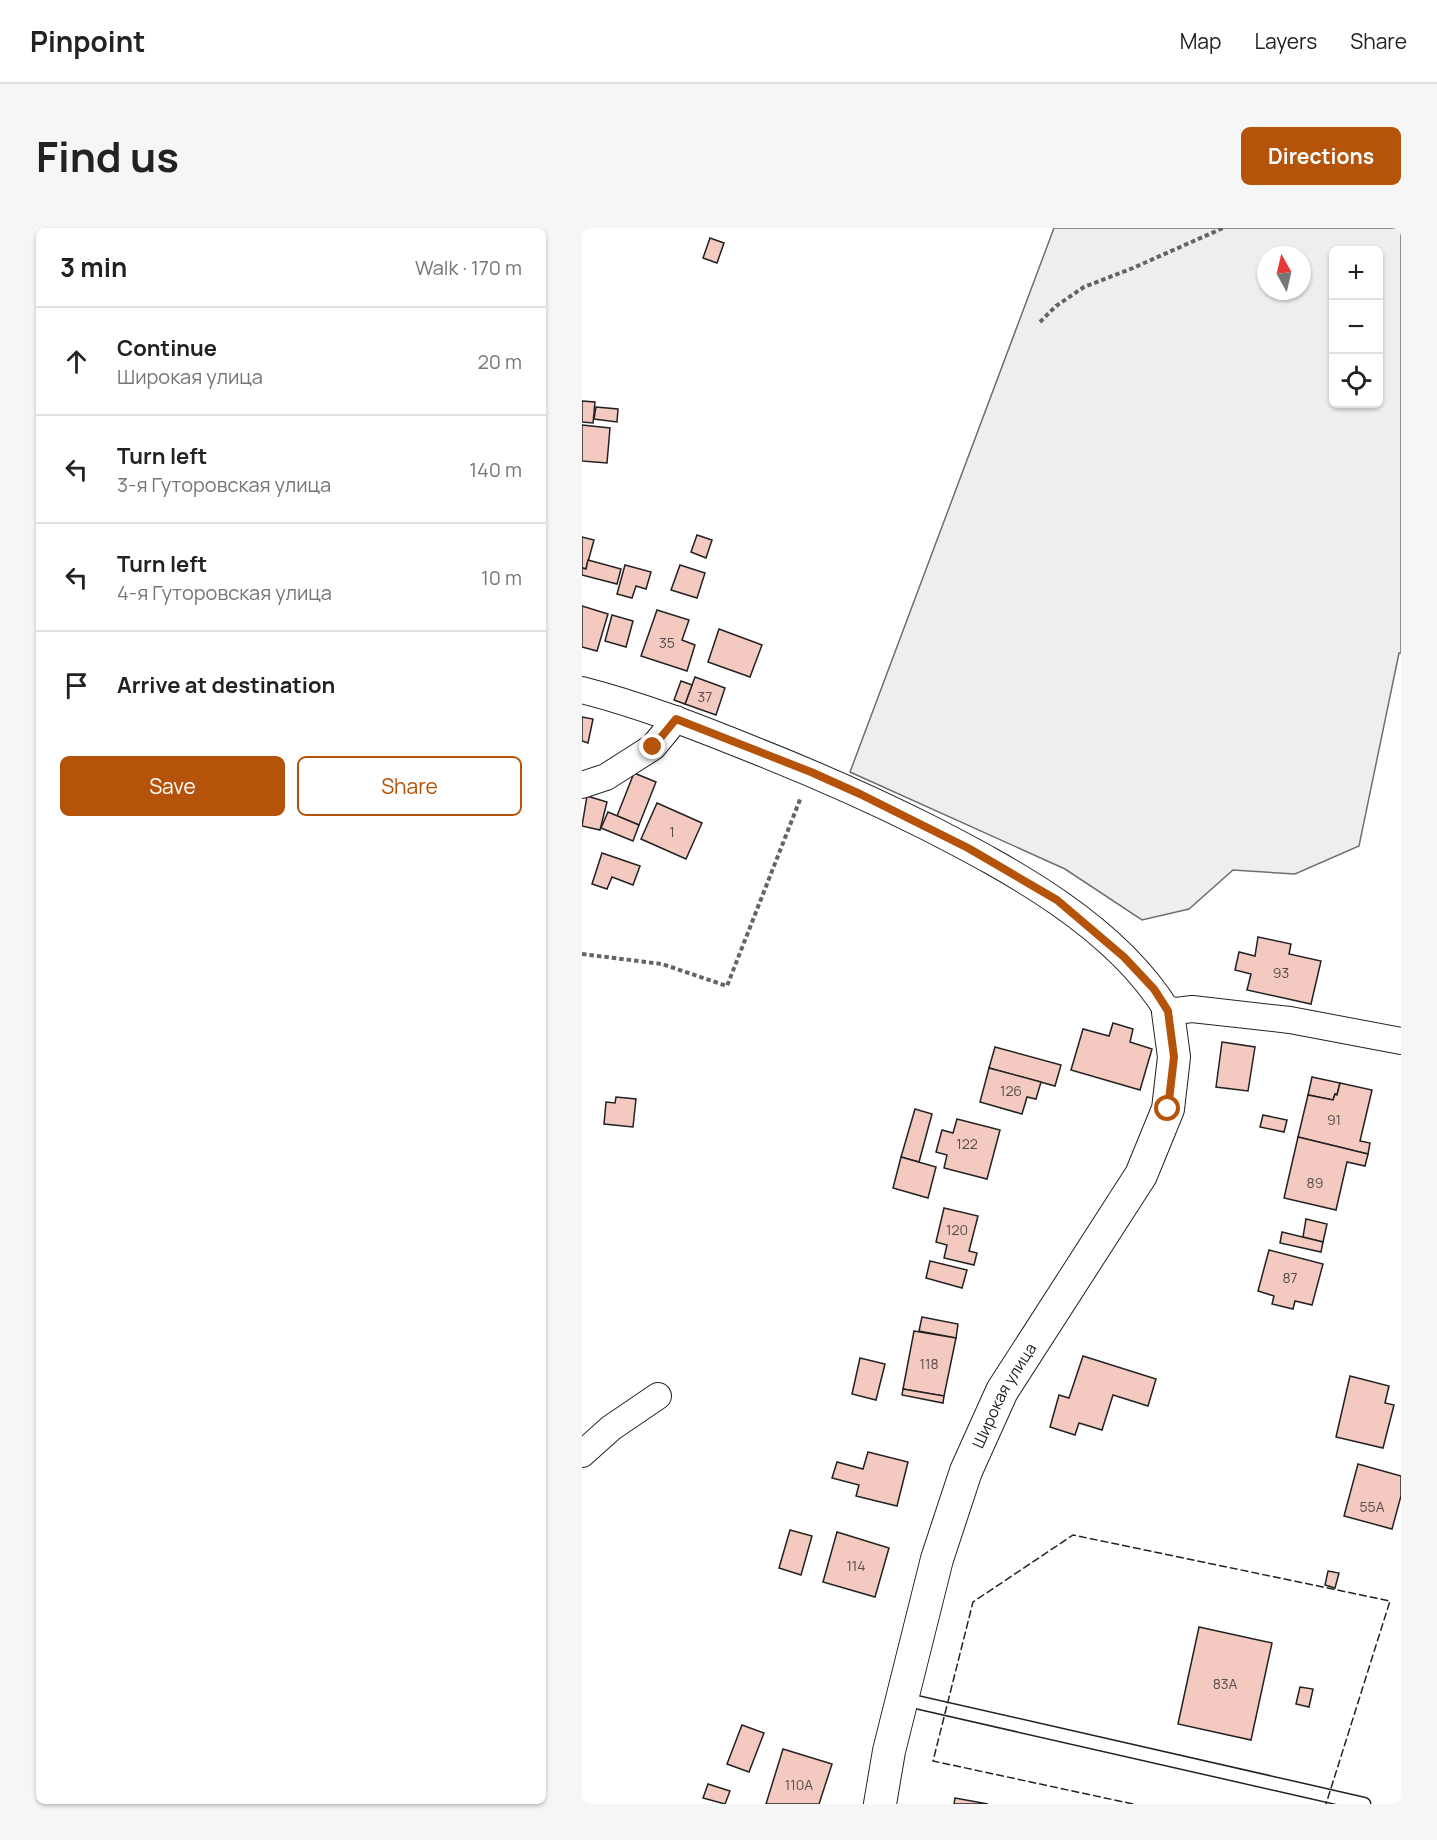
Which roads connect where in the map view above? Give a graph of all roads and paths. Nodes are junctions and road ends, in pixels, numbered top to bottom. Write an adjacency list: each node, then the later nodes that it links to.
1 (1223, 228): 2 (path)
2 (1040, 322)
3 (582, 690): 4 (street)
4 (676, 719): 5 (street); 6 (street)
5 (811, 772): 7 (path); 8 (street)
6 (582, 785)
7 (582, 954)
8 (1168, 1011): 9 (street); 12 (street, Широкая улица)
9 (1401, 1041)
10 (658, 1396): 11 (street)
11 (582, 1454)
12 (902, 1698): 13 (street, Широкая улица); 14 (lane)
13 (880, 1804)
14 (1364, 1804)

